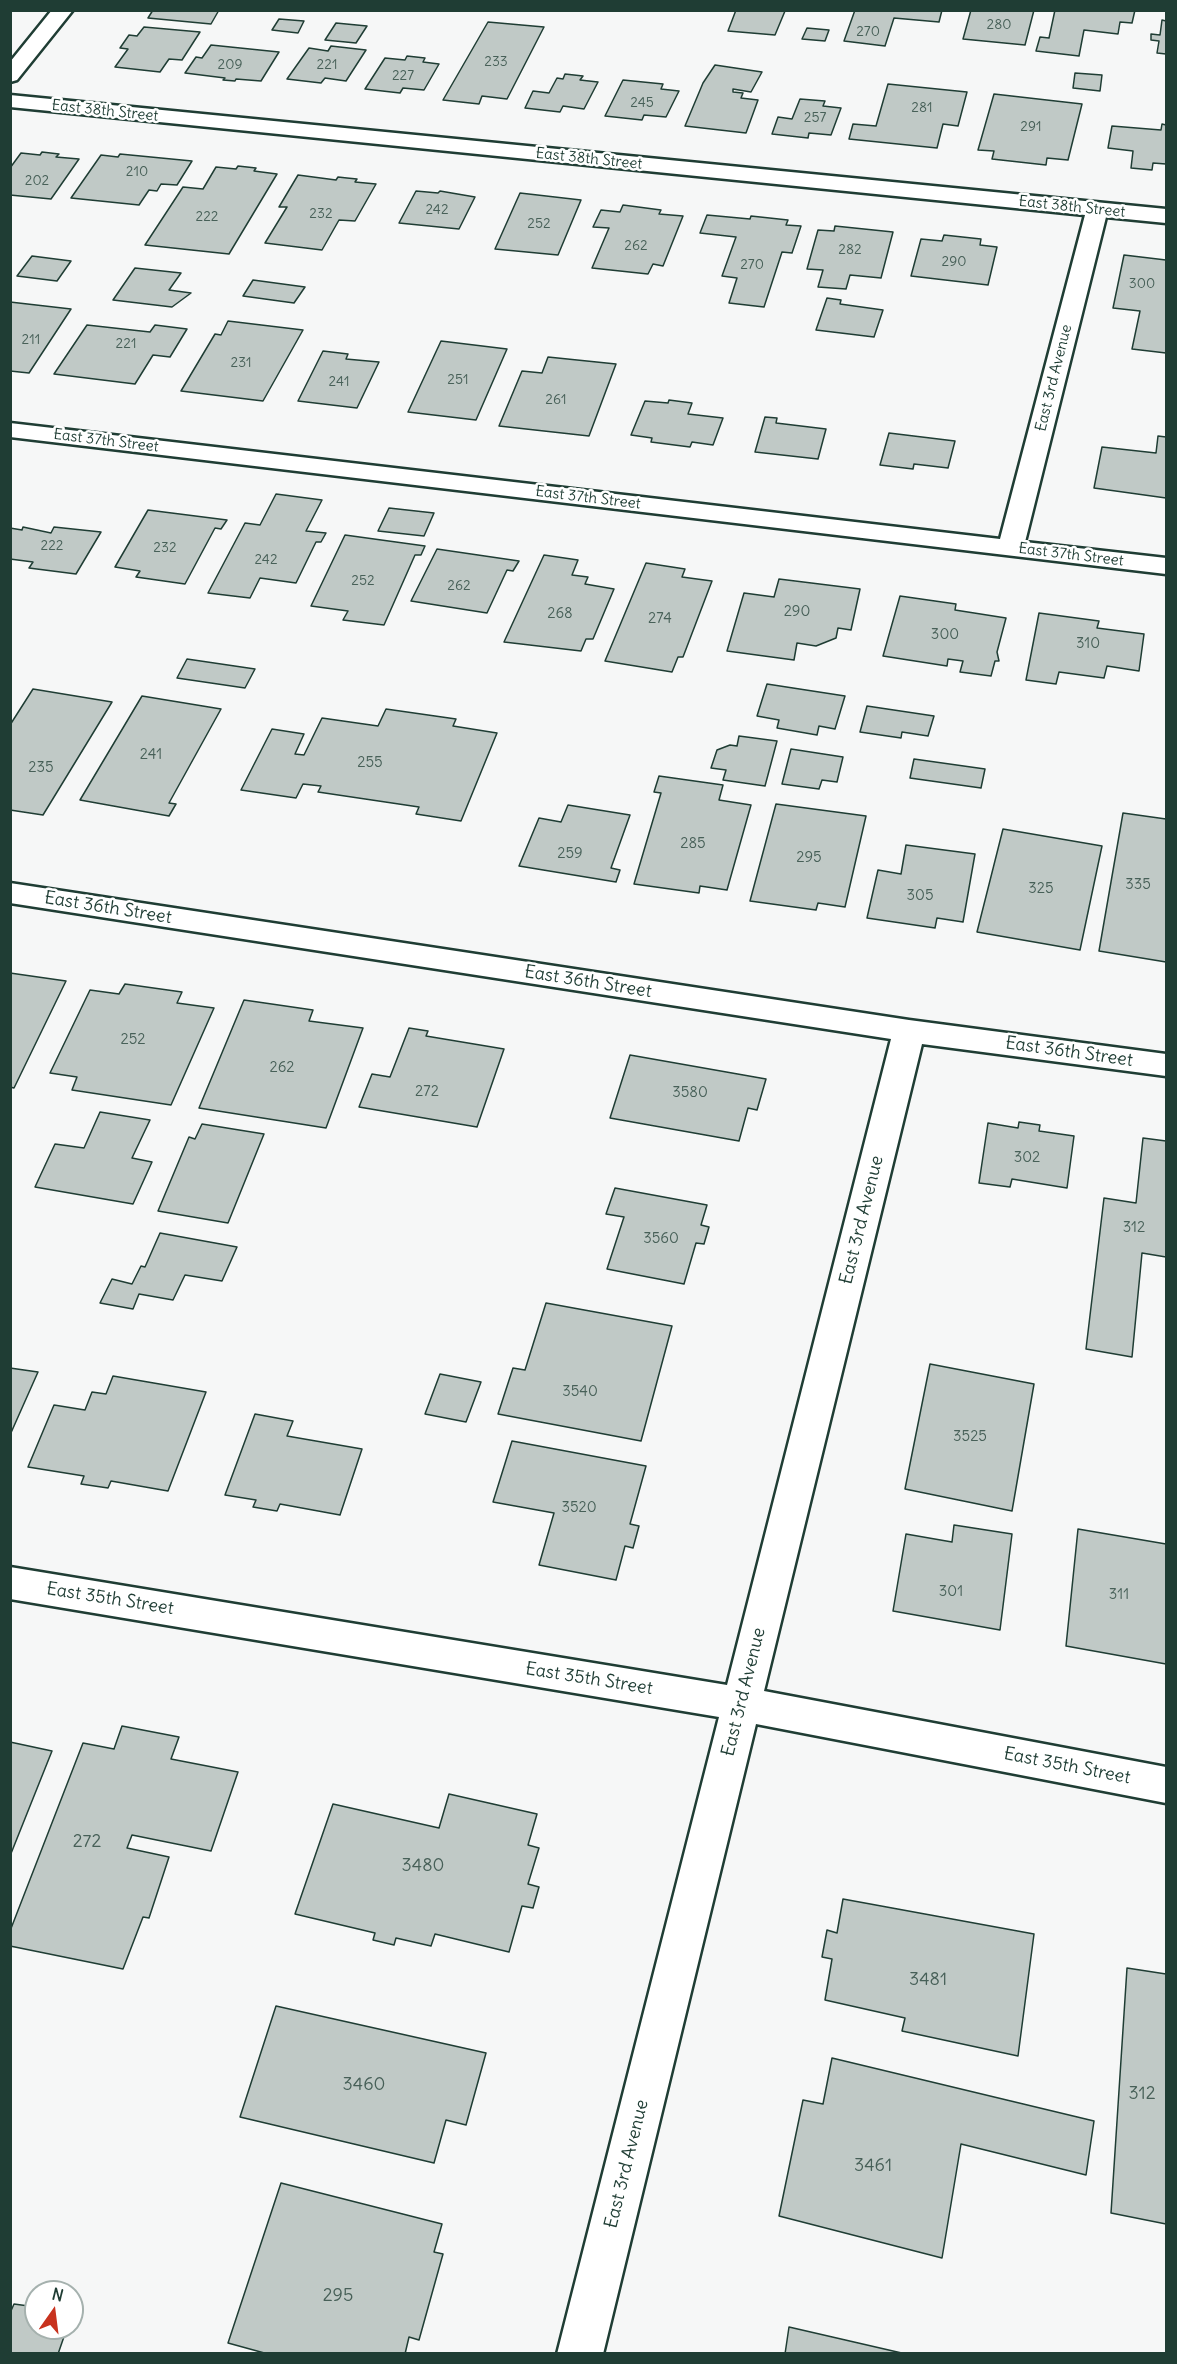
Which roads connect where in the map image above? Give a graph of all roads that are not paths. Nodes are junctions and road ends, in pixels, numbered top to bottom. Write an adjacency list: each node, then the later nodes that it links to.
1 (63, 10): 2 (street)
2 (10, 76)
3 (10, 102): 4 (street, East 38th Street)
4 (1097, 209): 5 (street, East 38th Street); 7 (street, East 3rd Avenue)
5 (1167, 216)
6 (10, 430): 7 (street, East 37th Street)
7 (1010, 548): 8 (street, East 37th Street)
8 (1167, 566)
9 (10, 893): 10 (street, East 36th Street)
10 (909, 1031): 11 (street, East 36th Street); 13 (street, East 3rd Avenue)
11 (1167, 1065)
12 (10, 1583): 13 (street, East 35th Street)
13 (741, 1704): 14 (street, East 35th Street); 15 (street, East 3rd Avenue)
14 (1167, 1785)
15 (580, 2354)

